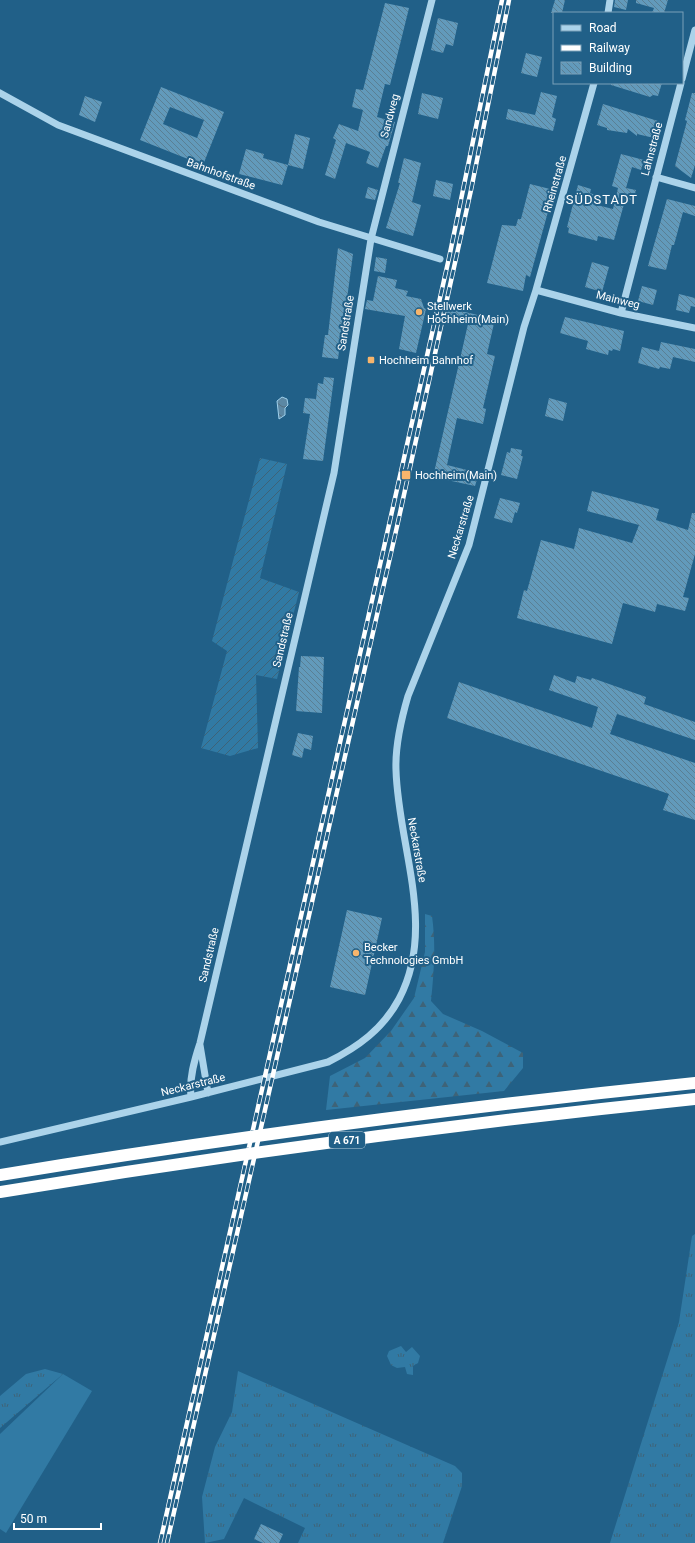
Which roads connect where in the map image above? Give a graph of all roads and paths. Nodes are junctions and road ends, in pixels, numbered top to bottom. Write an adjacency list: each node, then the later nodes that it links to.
1 (432, 0): 12 (street, Sandweg)
2 (610, 0): 3 (street)
3 (608, 12)
4 (695, 30): 5 (street)
5 (691, 59): 6 (street)
6 (683, 77)
7 (594, 84): 14 (street, Rheinstraße)
8 (681, 84): 10 (street, Lahnstraße)
9 (0, 93): 12 (street, Bahnhofstraße)
10 (656, 177): 11 (street); 15 (street, Lahnstraße)
11 (695, 188)
12 (371, 239): 13 (street, Bahnhofstraße); 17 (street, Sandstraße)
13 (440, 259)
14 (536, 290): 15 (street, Mainweg); 19 (street, Neckarstraße)
15 (621, 313): 16 (street, Mainweg)
16 (695, 328)
17 (200, 1043): 19 (street, Sandstraße); 20 (street, Sandstraße)
18 (695, 1083): 23 (highway, A 671, bridge)
19 (208, 1093): 20 (street, Neckarstraße)
20 (191, 1097): 22 (street, Neckarstraße)
21 (695, 1099): 24 (highway, A 671, bridge)
22 (0, 1142)
23 (0, 1175)
24 (0, 1192)

